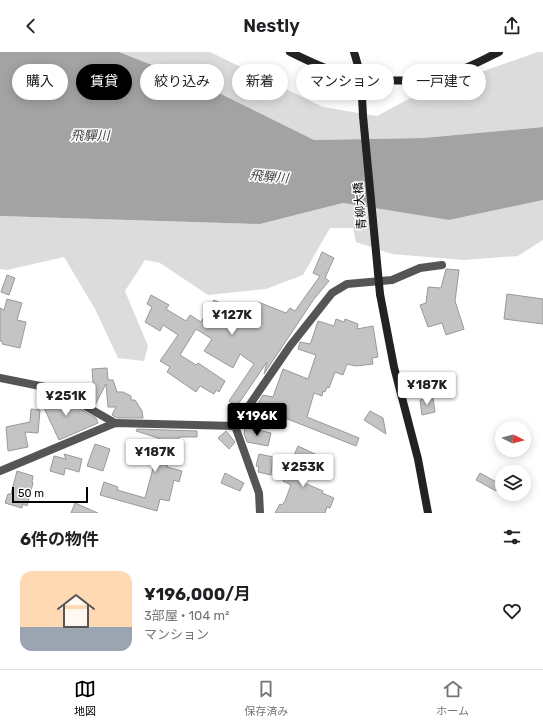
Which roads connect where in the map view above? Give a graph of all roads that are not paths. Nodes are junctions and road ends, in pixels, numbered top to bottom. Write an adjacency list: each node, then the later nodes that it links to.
1 (290, 52): 4 (street)
2 (354, 52): 5 (street, 青柳大橋)
3 (499, 52): 6 (street)
4 (316, 64)
5 (358, 64)
6 (394, 81)
7 (362, 100): 14 (street, 青柳大橋, bridge)
8 (442, 266): 11 (street)
9 (0, 378): 10 (street)
10 (115, 423): 11 (street); 12 (street)
11 (235, 426): 13 (street)
12 (0, 472)
13 (260, 513)
14 (428, 513)

